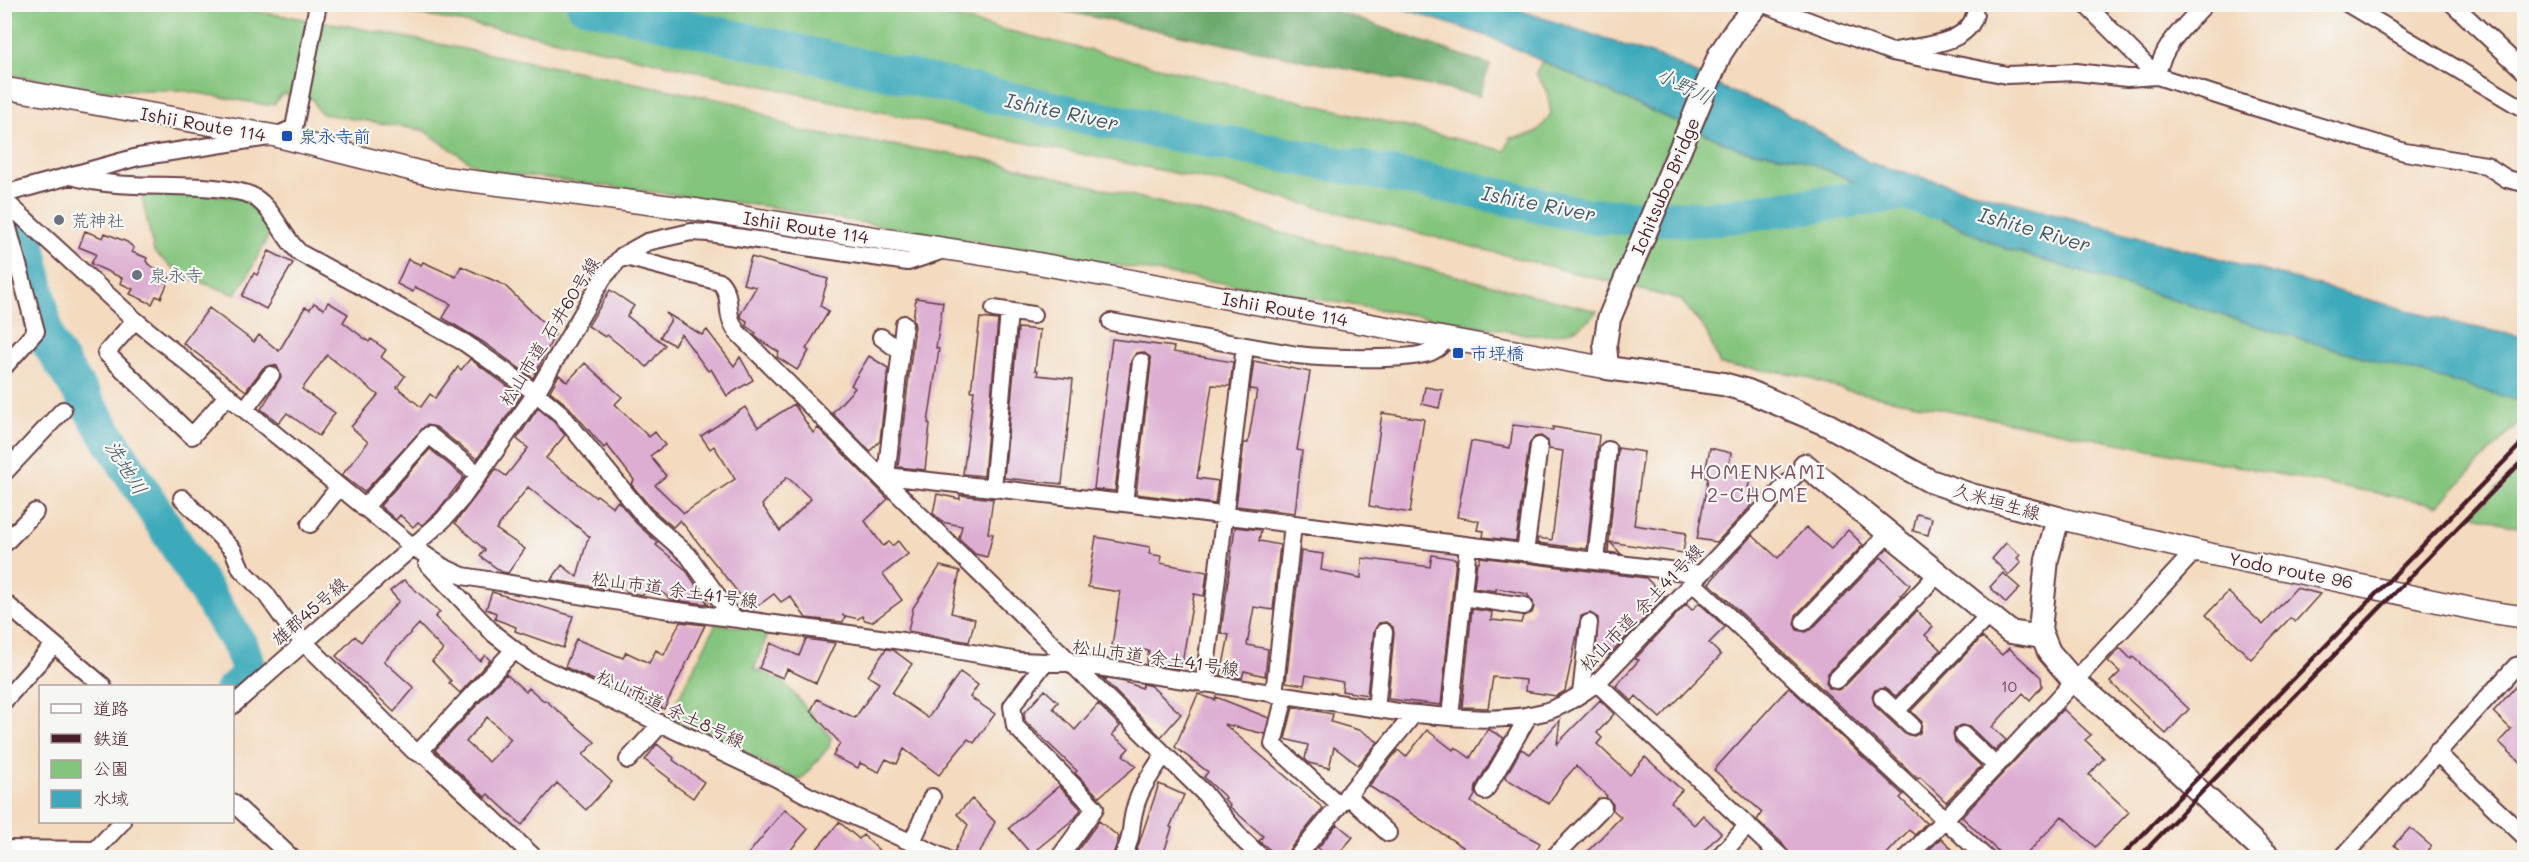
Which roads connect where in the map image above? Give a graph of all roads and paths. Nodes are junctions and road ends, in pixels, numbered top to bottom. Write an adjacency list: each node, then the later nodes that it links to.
1 (318, 4): 14 (street)
2 (1758, 4): 33 (main road, Ichitsubo Bridge)
3 (1764, 4): 9 (street)
4 (2085, 4): 11 (street)
5 (2205, 4): 11 (street)
6 (2348, 4): 13 (street)
7 (2452, 4): 10 (street)
8 (1975, 14): 9 (street)
9 (1892, 52): 11 (street)
10 (2524, 71)
11 (2157, 76): 16 (street)
12 (4, 88): 14 (street, Ishii Route 114)
13 (2524, 109)
14 (276, 136): 15 (street); 20 (street, Ishii Route 114)
15 (72, 176): 17 (street); 35 (street)
16 (2524, 183)
17 (4, 194)
18 (4, 200): 24 (street)
19 (4, 213): 22 (street)
20 (948, 249): 21 (street, 松山市道 石井60号線); 28 (street, Ishii Route 114)
21 (622, 256): 35 (street, 松山市道 石井60号線); 44 (street)
22 (10, 261): 32 (street)
23 (1033, 315): 46 (street)
24 (135, 320): 36 (street); 36 (street)
25 (1111, 322): 29 (street)
26 (904, 324): 30 (street)
27 (880, 337): 30 (street)
28 (1446, 338): 29 (street); 33 (street, Ishii Route 114)
29 (1245, 346): 51 (street)
30 (901, 352): 44 (street)
31 (1141, 362): 48 (street)
32 (4, 367)
33 (1607, 368): 52 (main road, 久米垣生線)
34 (271, 375): 37 (street)
35 (536, 393): 43 (street, 松山市道 石井60号線); 69 (street)
36 (228, 394): 37 (street)
37 (245, 409): 45 (street)
38 (63, 410): 42 (street)
39 (1539, 446): 59 (street)
40 (1608, 450): 61 (street)
41 (1805, 465): 55 (main road); 63 (street, 松山市道 余土41号線)
42 (4, 473)
43 (478, 474): 49 (street); 57 (street, 松山市道 石井60号線)
44 (884, 478): 46 (street); 78 (street)
45 (339, 487): 49 (street); 53 (street)
46 (993, 488): 48 (street)
47 (182, 498): 74 (street)
48 (1124, 503): 51 (street)
49 (364, 508): 57 (street)
50 (35, 512): 56 (street)
51 (1225, 517): 54 (street); 83 (street)
52 (2058, 518): 60 (street, Yodo route 96); 73 (main road, 久米垣生線)
53 (310, 524)
54 (1293, 525): 58 (street); 86 (street)
55 (1889, 534): 62 (main road); 70 (street)
56 (4, 544)
57 (412, 546): 69 (street, 松山市道 余土41号線); 74 (street, 雄郡45号線); 76 (street, 松山市道 余土8号線)
58 (1468, 546): 59 (street); 64 (street)
59 (1525, 553): 61 (street)
60 (2205, 553): 68 (street, Yodo route 96); 81 (street)
61 (1596, 561): 63 (street)
62 (1938, 574): 67 (main road); 80 (street)
63 (1697, 578): 82 (street, 松山市道 余土41号線); 108 (street)
64 (1463, 597): 66 (street); 94 (street)
65 (4, 602): 75 (street)
66 (1524, 606)
67 (1989, 615): 73 (main road); 91 (street)
68 (2524, 617)
69 (733, 618): 77 (street, 松山市道 余土41号線)
70 (1804, 622)
71 (1589, 623): 85 (street)
72 (1384, 632): 90 (street)
73 (2042, 637): 81 (main road)
74 (303, 642): 89 (street, 雄郡45号線); 99 (street)
75 (54, 645): 84 (street); 88 (street)
76 (513, 651): 95 (street, 松山市道 余土8号線); 99 (street)
77 (1046, 662): 78 (street, 松山市道 余土41号線); 119 (street)
78 (1071, 663): 83 (street, 松山市道 余土41号線); 100 (street)
79 (2524, 664): 98 (street)
80 (1836, 680)
81 (2074, 681): 102 (street); 128 (main road)
82 (1597, 682): 85 (street, 松山市道 余土41号線); 110 (street)
83 (1204, 684): 86 (street, 松山市道 余土41号線)
84 (101, 685)
85 (1581, 694): 93 (street, 松山市道 余土41号線)
86 (1279, 695): 90 (street, 松山市道 余土41号線); 105 (street)
87 (1882, 698): 91 (street)
88 (4, 701)
89 (234, 704)
90 (1376, 709): 92 (street, 松山市道 余土41号線)
91 (1896, 711): 96 (street)
92 (1413, 714): 94 (street, 松山市道 余土41号線); 105 (street)
93 (1529, 715): 94 (street, 松山市道 余土41号線); 103 (street)
94 (1450, 717)
95 (660, 724): 101 (street); 114 (street, 松山市道 余土8号線)
96 (1912, 726)
97 (1963, 735): 102 (street)
98 (2436, 752): 112 (street); 129 (street)
99 (418, 753): 117 (street)
100 (1164, 754): 120 (street); 121 (street)
101 (628, 760)
102 (1996, 766): 108 (street)
103 (1485, 791)
104 (932, 797): 114 (street)
105 (1343, 800): 111 (street); 122 (street)
106 (234, 804): 116 (street)
107 (1603, 807): 123 (street)
108 (1946, 818): 126 (street); 127 (street)
109 (121, 823): 115 (street)
110 (1748, 825): 124 (street); 125 (street)
111 (1388, 833)
112 (2524, 836)
113 (4, 849): 115 (street)
114 (919, 849): 118 (street, 松山市道 余土8号線)
115 (93, 854)
116 (292, 858)
117 (535, 858)
118 (945, 858)
119 (1059, 858)
120 (1122, 858)
121 (1262, 858)
122 (1296, 858)
123 (1553, 858)
124 (1718, 858)
125 (1782, 858)
126 (1907, 858)
127 (1986, 858)
128 (2270, 858)
129 (2342, 858)

